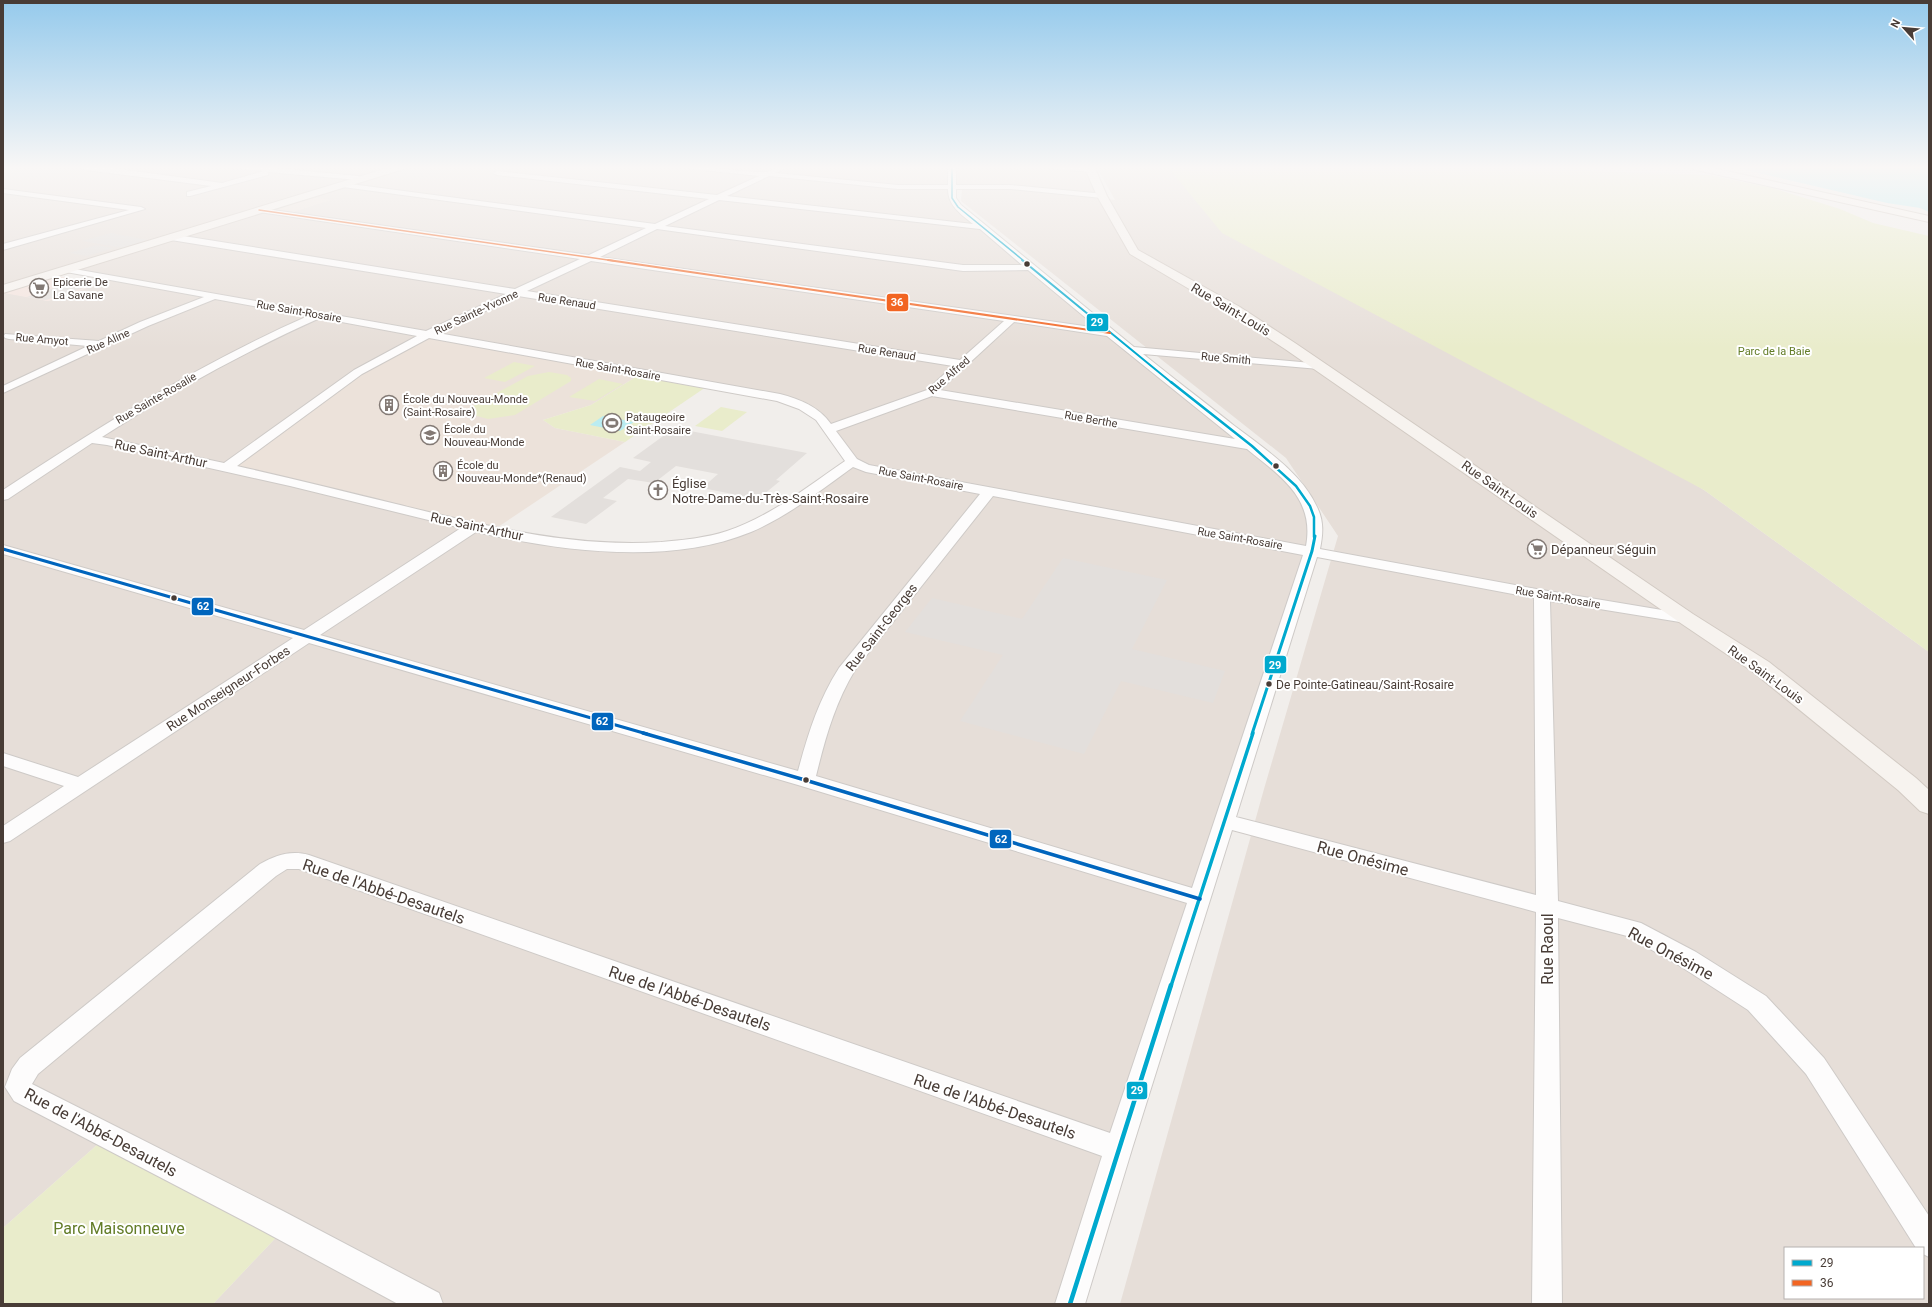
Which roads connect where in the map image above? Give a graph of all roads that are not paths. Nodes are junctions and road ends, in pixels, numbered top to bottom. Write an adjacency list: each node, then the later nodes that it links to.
1 (76, 227): 8 (street)
2 (204, 227): 7 (street)
3 (377, 227): 9 (street)
4 (657, 227): 9 (street, Rue Sainte-Yvonne); 10 (street)
5 (982, 227): 10 (street)
6 (1120, 227): 23 (street, Rue Saint-Louis)
7 (171, 237): 11 (street); 13 (street, Rue Renaud)
8 (3, 247)
9 (591, 258): 13 (street, Rue Sainte-Yvonne); 16 (street)
10 (1028, 267): 17 (street)
11 (66, 269): 12 (street); 14 (street, Rue Saint-Rosaire)
12 (3, 289)
13 (517, 293): 18 (street, Rue Sainte-Yvonne); 22 (street, Rue Renaud)
14 (214, 296): 15 (street, Rue Saint-Rosaire); 20 (street, Rue Aline)
15 (318, 315): 18 (street, Rue Saint-Rosaire); 27 (street, Rue Sainte-Rosalie)
16 (1012, 319): 17 (street); 22 (street, Rue Alfred)
17 (1110, 333): 21 (street)
18 (428, 334): 26 (street, Rue Saint-Rosaire); 30 (street, Rue Sainte-Yvonne)
19 (9, 336): 20 (street, Rue Amyot)
20 (100, 344): 24 (street, Rue Aline)
21 (1133, 350): 23 (street, Rue Smith); 28 (street)
22 (962, 364): 25 (street, Rue Alfred)
23 (1319, 366): 37 (street, Rue Saint-Louis)
24 (3, 390)
25 (931, 392): 26 (street, Rue Alfred); 28 (street, Rue Berthe)
26 (830, 429): 29 (street, Rue Saint-Rosaire)
27 (88, 440): 30 (street, Rue Saint-Arthur); 32 (street, Rue Sainte-Rosalie)
28 (1252, 446): 35 (street)
29 (852, 462): 31 (street, Rue Saint-Rosaire); 33 (street, Rue Saint-Arthur)
30 (227, 467): 33 (street, Rue Saint-Arthur)
31 (989, 492): 35 (street, Rue Saint-Rosaire); 40 (street, Rue Saint-Georges)
32 (3, 496)
33 (473, 527): 38 (street, Rue Monseigneur-Forbes)
34 (3, 549): 38 (street)
35 (1312, 551): 36 (street, Rue Saint-Rosaire); 43 (street)
36 (1542, 595): 37 (street, Rue Saint-Rosaire); 46 (street, Rue Raoul)
37 (1686, 618): 42 (street, Rue Saint-Louis)
38 (307, 636): 40 (street); 41 (street, Rue Monseigneur-Forbes)
39 (3, 759): 41 (street)
40 (805, 780): 45 (street)
41 (81, 785): 44 (street, Rue Monseigneur-Forbes)
42 (1929, 805)
43 (1224, 821): 45 (street); 46 (street, Rue Onésime)
44 (3, 836)
45 (1200, 899): 47 (street)
46 (1546, 906): 48 (street, Rue Onésime); 51 (street, Rue Raoul)
47 (1118, 1149): 49 (street, Rue de l'Abbé-Desautels); 50 (street)
48 (1929, 1242)
49 (428, 1304)
50 (1070, 1304)
51 (1547, 1304)

